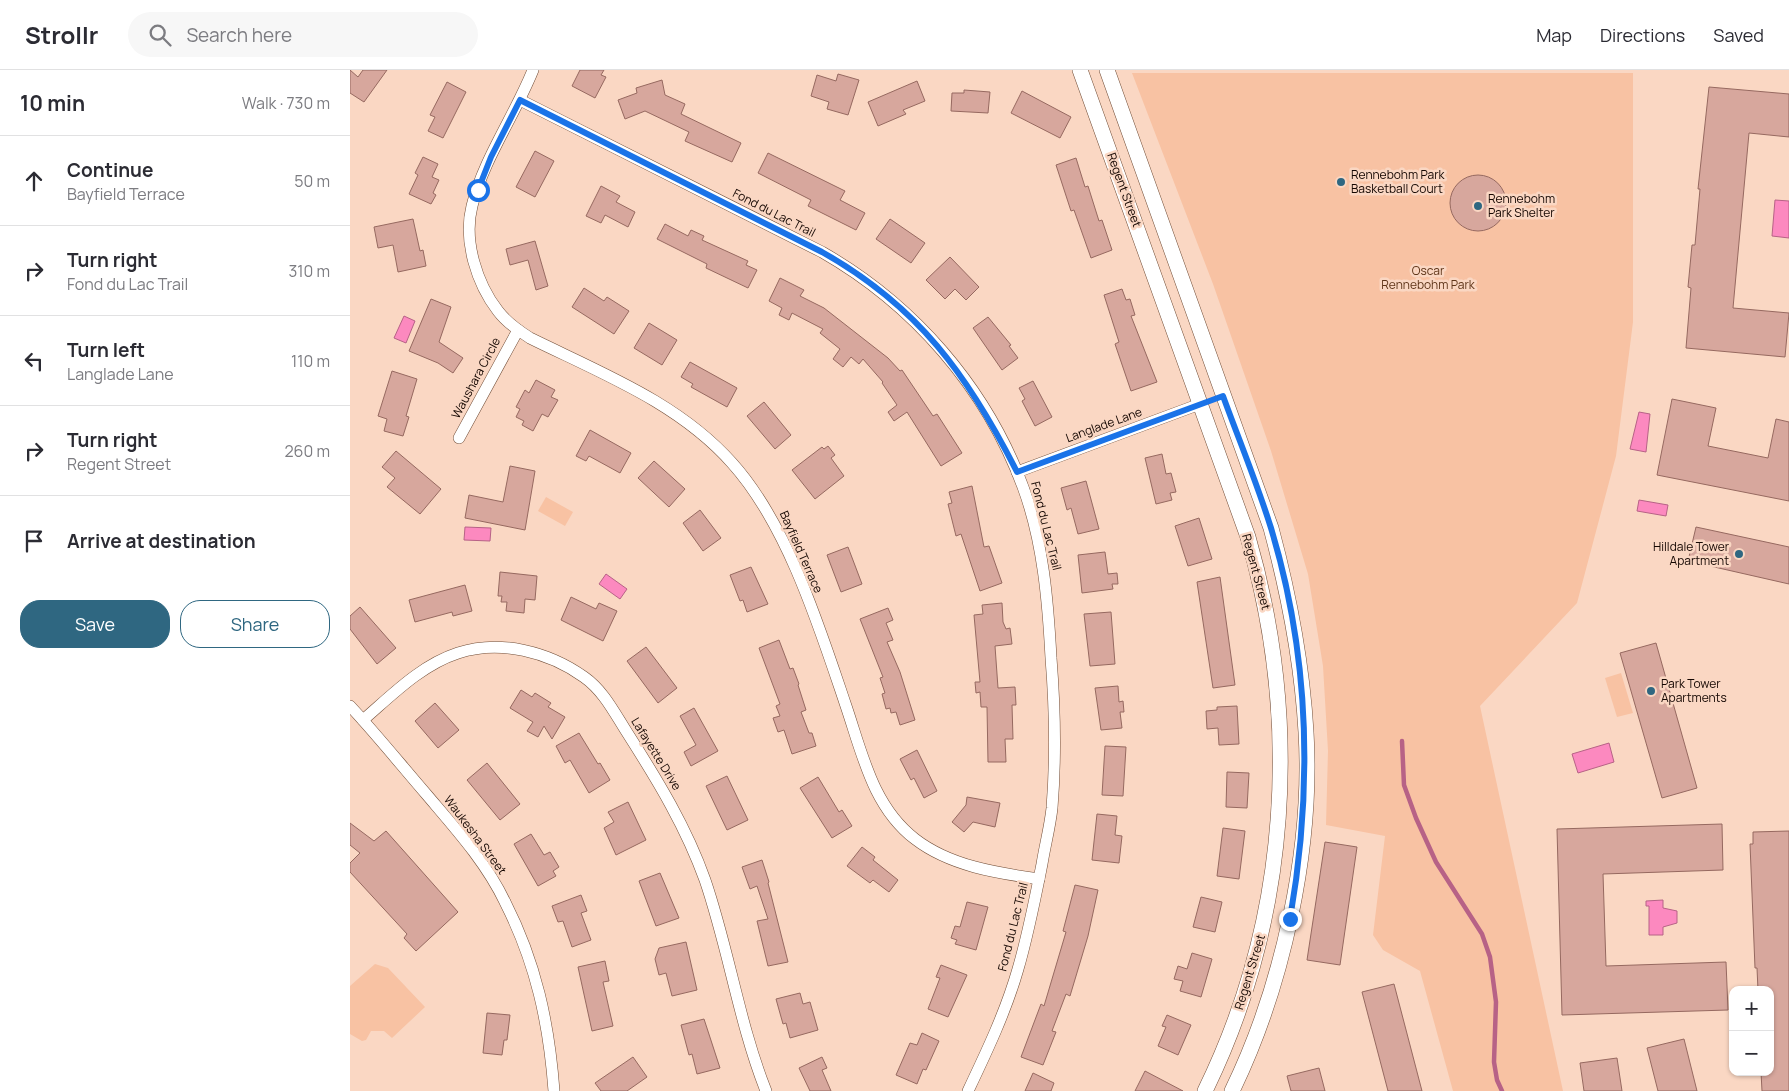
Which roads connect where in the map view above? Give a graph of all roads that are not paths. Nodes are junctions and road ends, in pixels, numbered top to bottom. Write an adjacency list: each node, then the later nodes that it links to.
1 (533, 70): 4 (street, Bayfield Terrace)
2 (1080, 70): 7 (street, Regent Street)
3 (1107, 70): 6 (street, Regent Street)
4 (520, 100): 5 (street, Bayfield Terrace); 9 (street, Fond du Lac Trail)
5 (518, 330): 8 (street, Waushara Circle); 12 (street, Bayfield Terrace)
6 (1223, 396): 7 (street); 17 (street, Regent Street)
7 (1200, 404): 9 (street, Langlade Lane); 16 (street, Regent Street)
8 (459, 438)
9 (1017, 472): 12 (street, Fond du Lac Trail)
10 (350, 706): 11 (street, Waukesha Street)
11 (363, 720): 13 (street, Waukesha Street); 14 (street, Lafayette Drive)
12 (1039, 879): 15 (street, Fond du Lac Trail)
13 (554, 1091)
14 (766, 1091)
15 (968, 1091)
16 (1206, 1091)
17 (1232, 1091)

